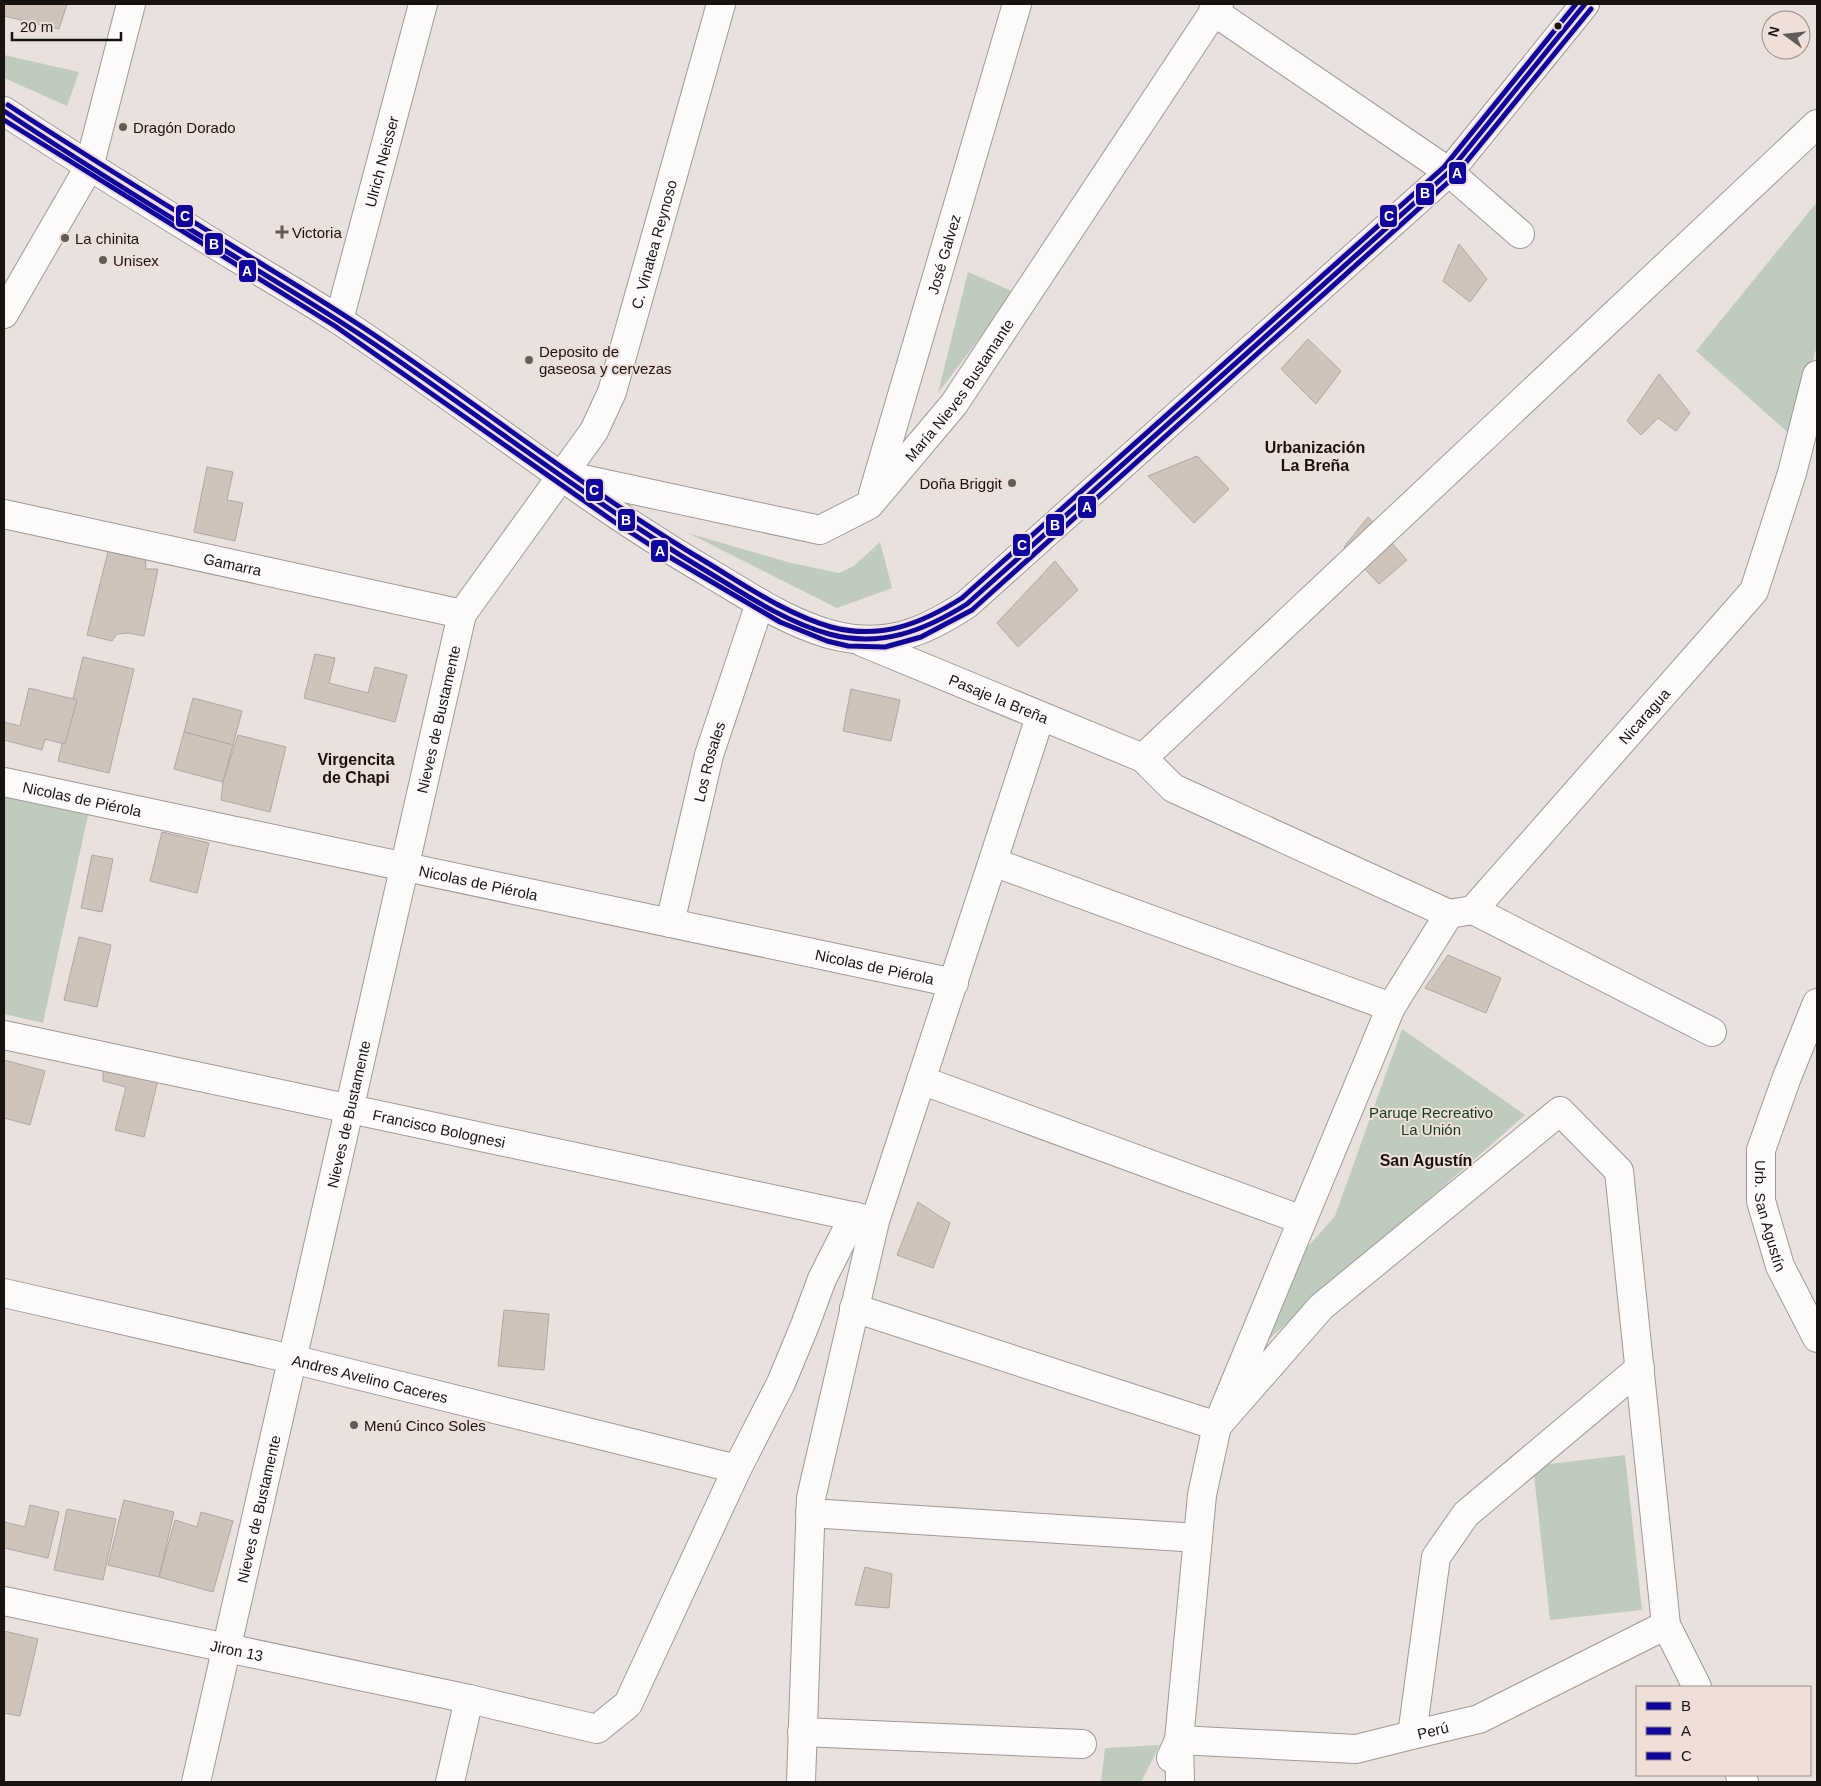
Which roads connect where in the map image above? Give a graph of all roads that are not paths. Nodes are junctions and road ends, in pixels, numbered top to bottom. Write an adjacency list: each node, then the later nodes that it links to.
1 (131, 4): 9 (street)
2 (424, 4): 13 (street, Ulrich Neisser)
3 (721, 4): 15 (street, C. Vinatea Reynoso)
4 (1017, 4): 16 (street, José Galvez)
5 (1585, 4): 10 (street)
6 (1216, 8): 10 (street); 16 (street, María Nieves Bustamante)
7 (4, 111): 9 (street)
8 (1817, 124): 22 (street)
9 (89, 167): 12 (street); 13 (street)
10 (1449, 172): 11 (street); 20 (street)
11 (1520, 234)
12 (4, 314)
13 (339, 320): 15 (street)
14 (1817, 375): 26 (street, Nicaragua)
15 (562, 474): 16 (street, María Nieves Bustamante); 18 (street); 19 (street, Nieves de Bustamente)
16 (869, 505)
17 (4, 514): 19 (street, Gamarra)
18 (760, 603): 20 (street); 27 (street, Los Rosales)
19 (462, 614): 25 (street, Nieves de Bustamente)
20 (854, 639): 21 (street, Pasaje la Breña)
21 (1040, 717): 22 (street, Pasaje la Breña); 24 (street)
22 (1143, 758): 26 (street)
23 (4, 782): 25 (street, Nicolas de Piérola)
24 (993, 862): 28 (street); 30 (street)
25 (404, 867): 27 (street, Nicolas de Piérola); 34 (street, Nieves de Bustamente)
26 (1461, 912): 30 (street, Nicaragua); 31 (street)
27 (670, 923): 28 (street, Nicolas de Piérola)
28 (954, 983): 33 (street)
29 (1817, 1003): 39 (street, Urb. San Agustín)
30 (1391, 1007): 36 (street, Nicaragua)
31 (1712, 1032)
32 (4, 1035): 34 (street, Francisco Bolognesi)
33 (921, 1080): 35 (street); 36 (street)
34 (349, 1109): 35 (street, Francisco Bolognesi); 40 (street, Nieves de Bustamente)
35 (864, 1218): 38 (street); 43 (street)
36 (1302, 1220): 42 (street, Nicaragua)
37 (4, 1293): 40 (street, Andres Avelino Caceres)
38 (854, 1308): 42 (street); 44 (street)
39 (1817, 1338)
40 (292, 1358): 43 (street, Andres Avelino Caceres); 48 (street, Nieves de Bustamente)
41 (1640, 1368): 42 (street); 47 (street); 52 (street)
42 (1216, 1426): 45 (street, Nicaragua)
43 (737, 1469): 50 (street, Jiron 13)
44 (810, 1512): 45 (street); 51 (street)
45 (1198, 1538): 53 (street, Nicaragua)
46 (4, 1601): 48 (street, Jiron 13)
47 (1666, 1625): 49 (street); 52 (street, Perú)
48 (226, 1648): 50 (street, Jiron 13); 55 (street, Nieves de Bustamente)
49 (1696, 1686)
50 (469, 1699): 56 (street)
51 (802, 1732): 54 (street); 57 (street)
52 (1412, 1735): 53 (street, Perú)
53 (1179, 1740): 58 (street); 59 (street)
54 (1082, 1744)
55 (196, 1782)
56 (450, 1782)
57 (801, 1782)
58 (1161, 1782)
59 (1180, 1782)

